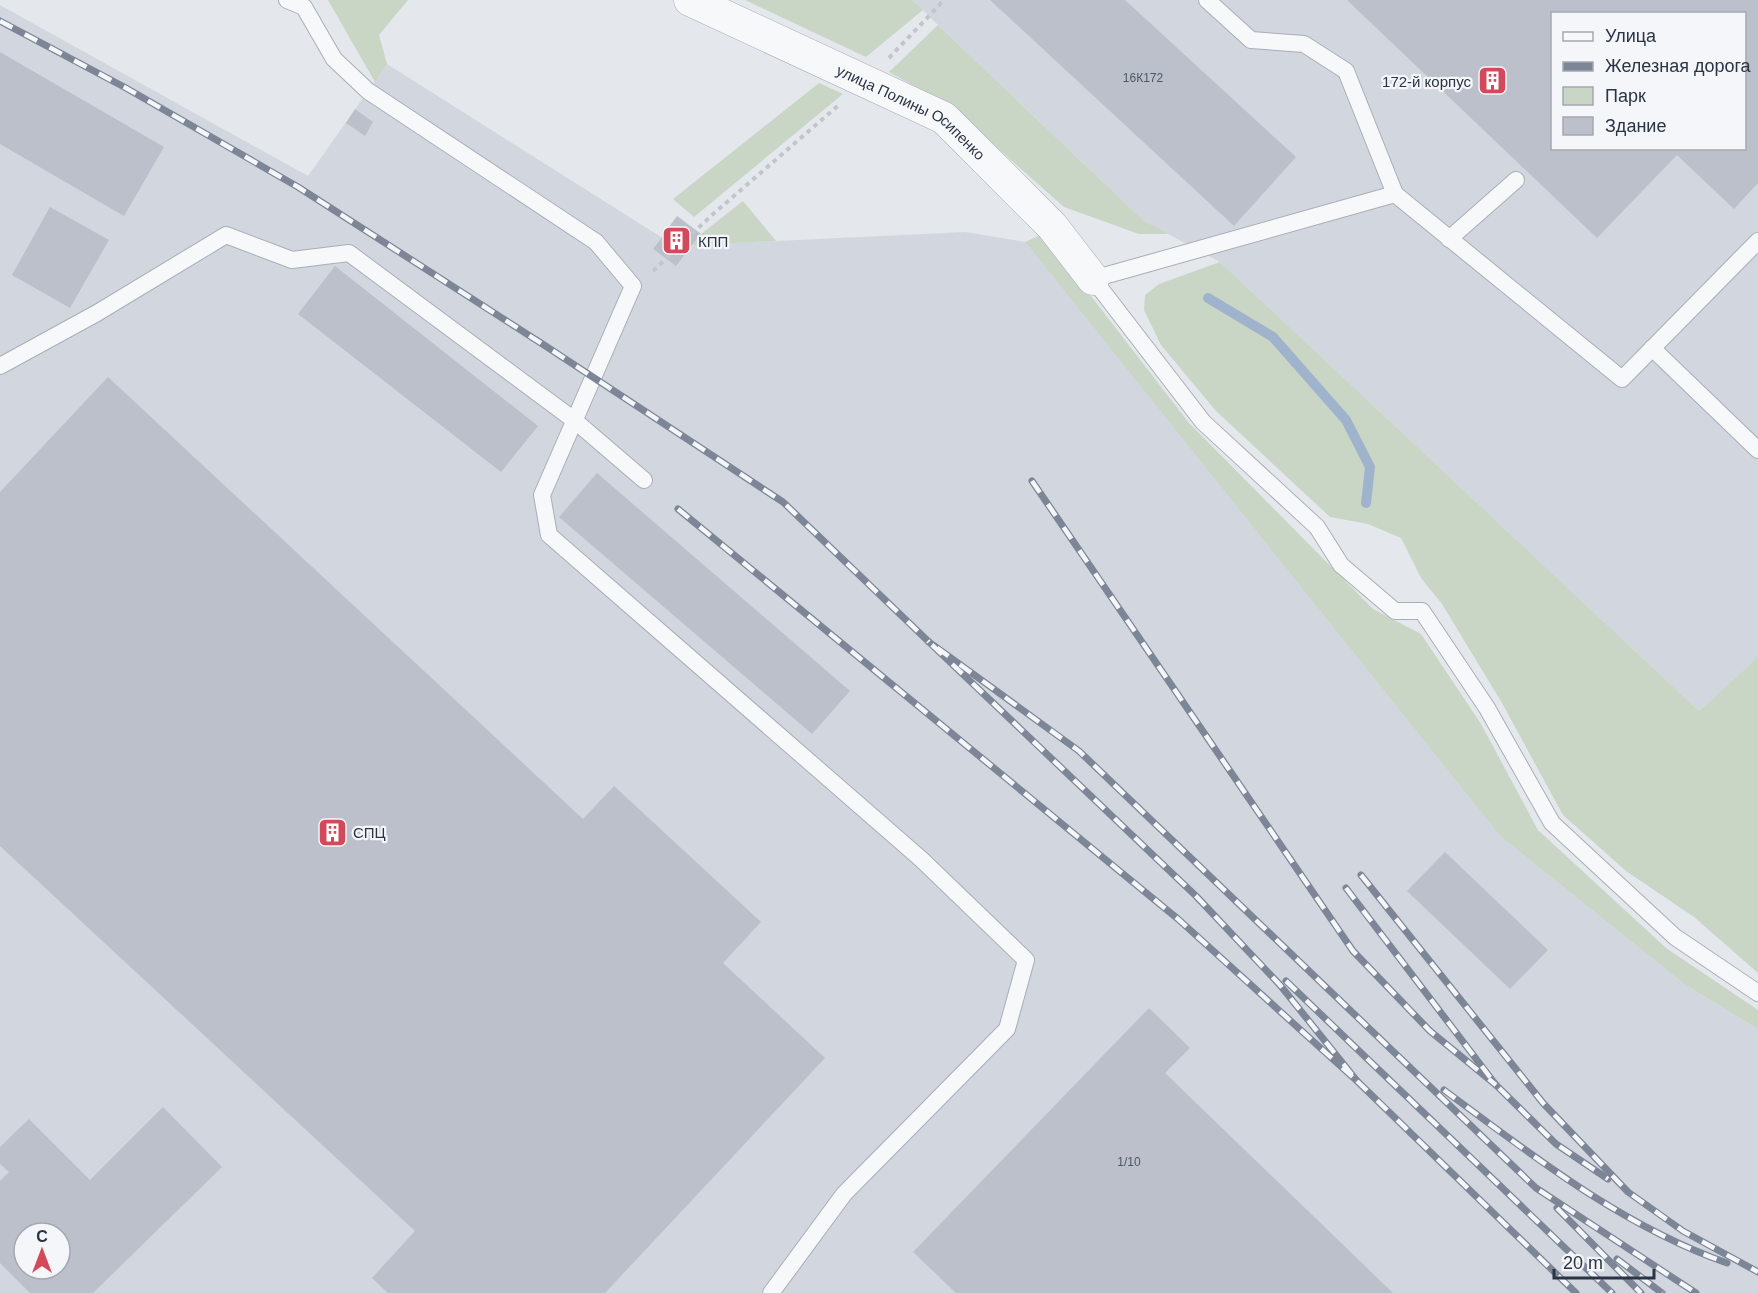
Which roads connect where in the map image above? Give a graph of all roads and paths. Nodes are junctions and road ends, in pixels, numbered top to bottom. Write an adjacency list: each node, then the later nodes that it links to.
1 (287, 0): 5 (lane)
2 (690, 0): 6 (street, улица Полины Осипенко)
3 (944, 0): 6 (path)
4 (1207, 0): 8 (lane)
5 (305, 4): 12 (lane)
6 (866, 82): 11 (street, улица Полины Осипенко); 12 (path)
7 (1515, 180): 9 (lane)
8 (1395, 194): 9 (lane); 11 (lane)
9 (1449, 239): 13 (lane)
10 (1758, 241): 13 (lane)
11 (1093, 279): 18 (lane)
12 (633, 286): 15 (lane)
13 (1652, 348): 16 (lane)
14 (0, 366): 15 (lane)
15 (574, 420): 17 (lane); 19 (lane)
16 (1758, 450)
17 (644, 480)
18 (1758, 993)
19 (771, 1293)

